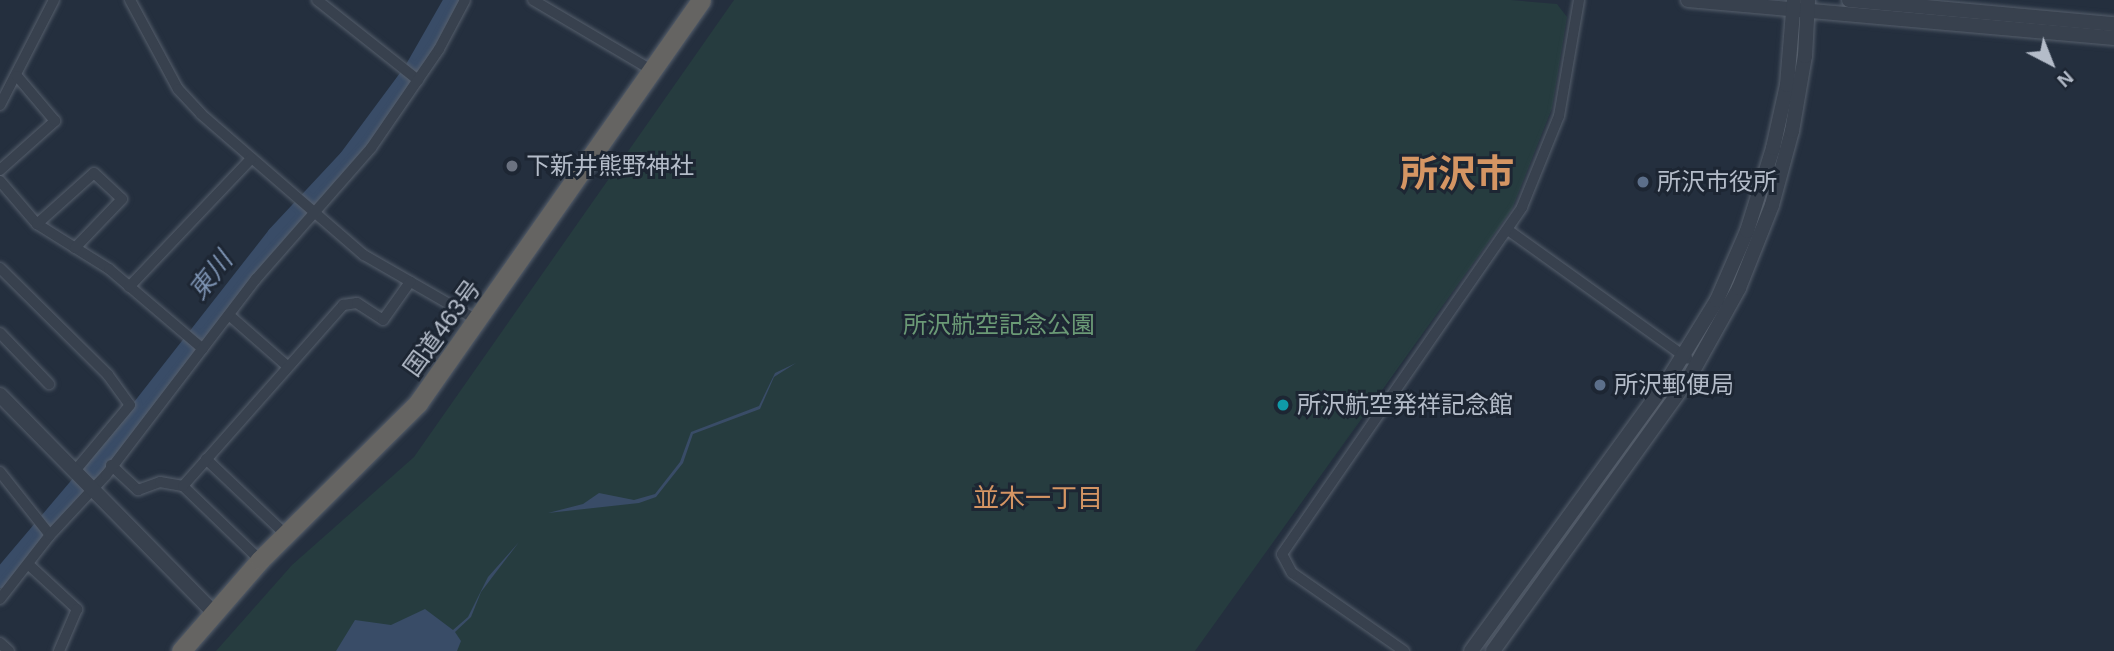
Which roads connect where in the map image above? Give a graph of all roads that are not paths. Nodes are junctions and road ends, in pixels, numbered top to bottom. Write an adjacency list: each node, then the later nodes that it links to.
1 (54, 0): 14 (street)
2 (130, 0): 17 (street)
3 (317, 0): 15 (street)
4 (465, 0): 15 (street)
5 (533, 0): 13 (street)
6 (701, 0): 13 (highway, 国道463号)
7 (1578, 0): 22 (street)
8 (1688, 0): 10 (street)
9 (1849, 0): 11 (street)
10 (1800, 5): 12 (street); 31 (street)
11 (2114, 24)
12 (2114, 38)
13 (653, 71): 28 (highway, 国道463号)
14 (17, 76): 16 (street); 18 (street)
15 (416, 79): 20 (street)
16 (0, 105)
17 (251, 159): 20 (street); 26 (street)
18 (0, 170)
19 (0, 181): 21 (street)
20 (311, 211): 25 (street); 27 (street)
21 (37, 225): 23 (street); 23 (street)
22 (1508, 230): 31 (street); 50 (street)
23 (75, 248): 26 (street)
24 (0, 268): 38 (street)
25 (410, 282): 28 (street); 32 (street)
26 (129, 287): 30 (street)
27 (229, 314): 30 (street); 32 (street)
28 (479, 321): 41 (highway, 国道463号)
29 (0, 333): 33 (street)
30 (201, 348): 36 (street)
31 (1690, 360): 51 (street); 52 (street)
32 (287, 366): 35 (street)
33 (49, 384)
34 (0, 395): 38 (street)
35 (206, 459): 39 (street); 41 (street)
36 (111, 465): 38 (street); 39 (street)
37 (0, 472): 40 (street)
38 (83, 481): 40 (street); 45 (street)
39 (183, 486): 42 (street)
40 (48, 534): 43 (street)
41 (286, 534): 42 (highway, 国道463号)
42 (260, 560): 45 (highway, 国道463号)
43 (28, 564): 44 (street); 48 (street)
44 (0, 599)
45 (212, 611): 49 (highway, 国道463号)
46 (0, 643): 47 (street)
47 (9, 651)
48 (59, 651)
49 (181, 651)
50 (1404, 651)
51 (1471, 651)
52 (1493, 651)

